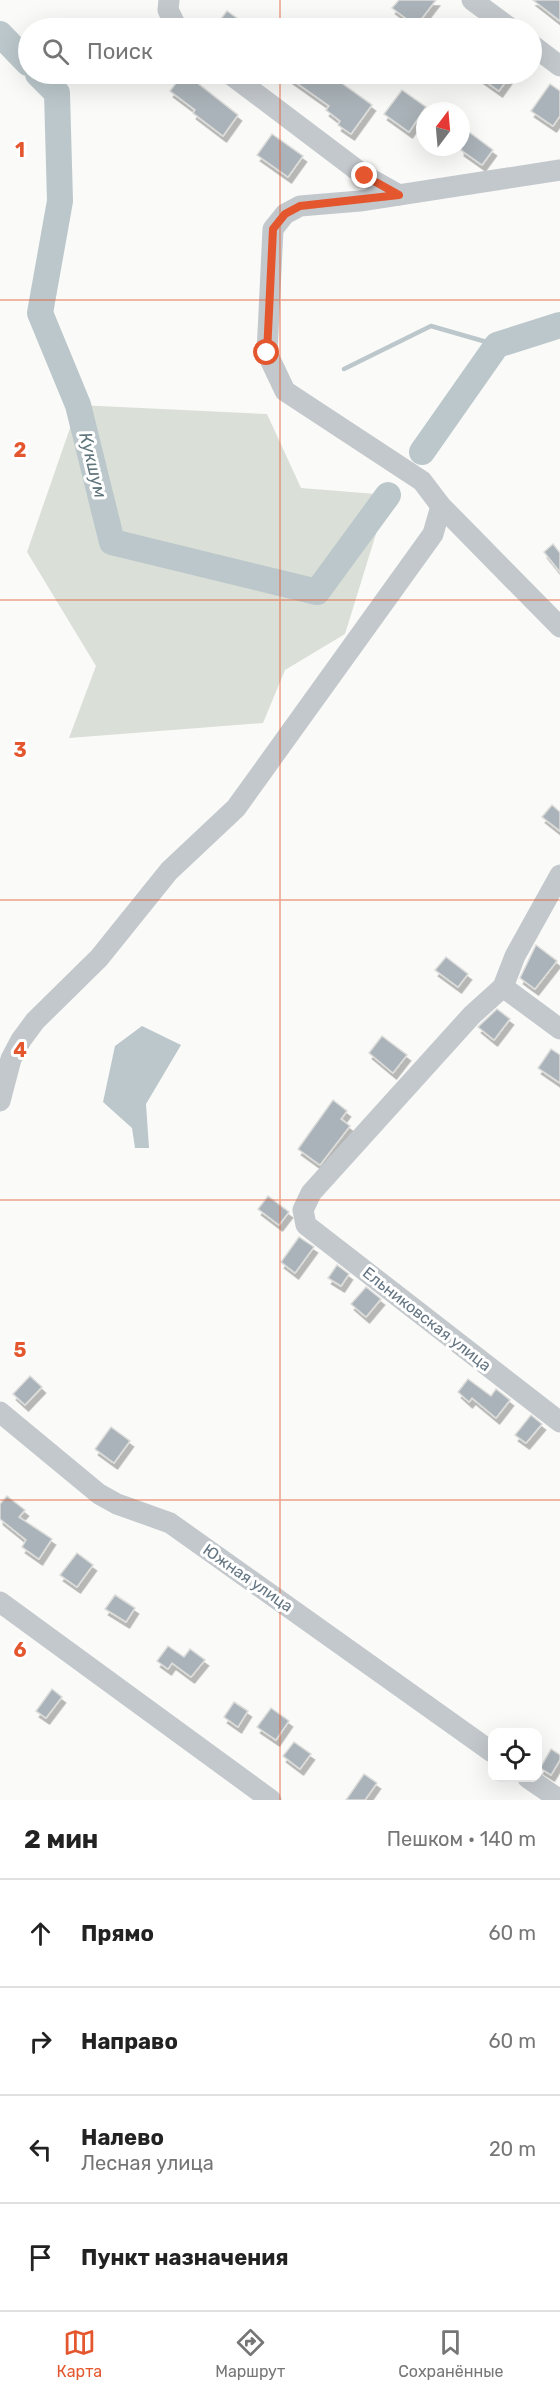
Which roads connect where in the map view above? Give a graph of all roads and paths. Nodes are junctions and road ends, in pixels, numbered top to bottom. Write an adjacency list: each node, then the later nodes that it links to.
1 (169, 0): 3 (street)
2 (472, 0): 4 (street)
3 (172, 18)
4 (496, 18)
5 (542, 53): 6 (street)
6 (560, 66)
7 (243, 84): 9 (street)
8 (560, 170): 9 (street)
9 (399, 195): 10 (street)
10 (441, 506): 11 (street); 15 (street)
11 (560, 627)
12 (560, 875): 13 (street)
13 (503, 987): 14 (street); 17 (street, Ельниковская улица)
14 (560, 1029)
15 (0, 1101)
16 (0, 1412): 19 (street, Южная улица)
17 (560, 1422)
18 (0, 1602): 21 (street)
19 (488, 1749)
20 (534, 1782): 22 (street)
21 (272, 1800)
22 (560, 1800)

